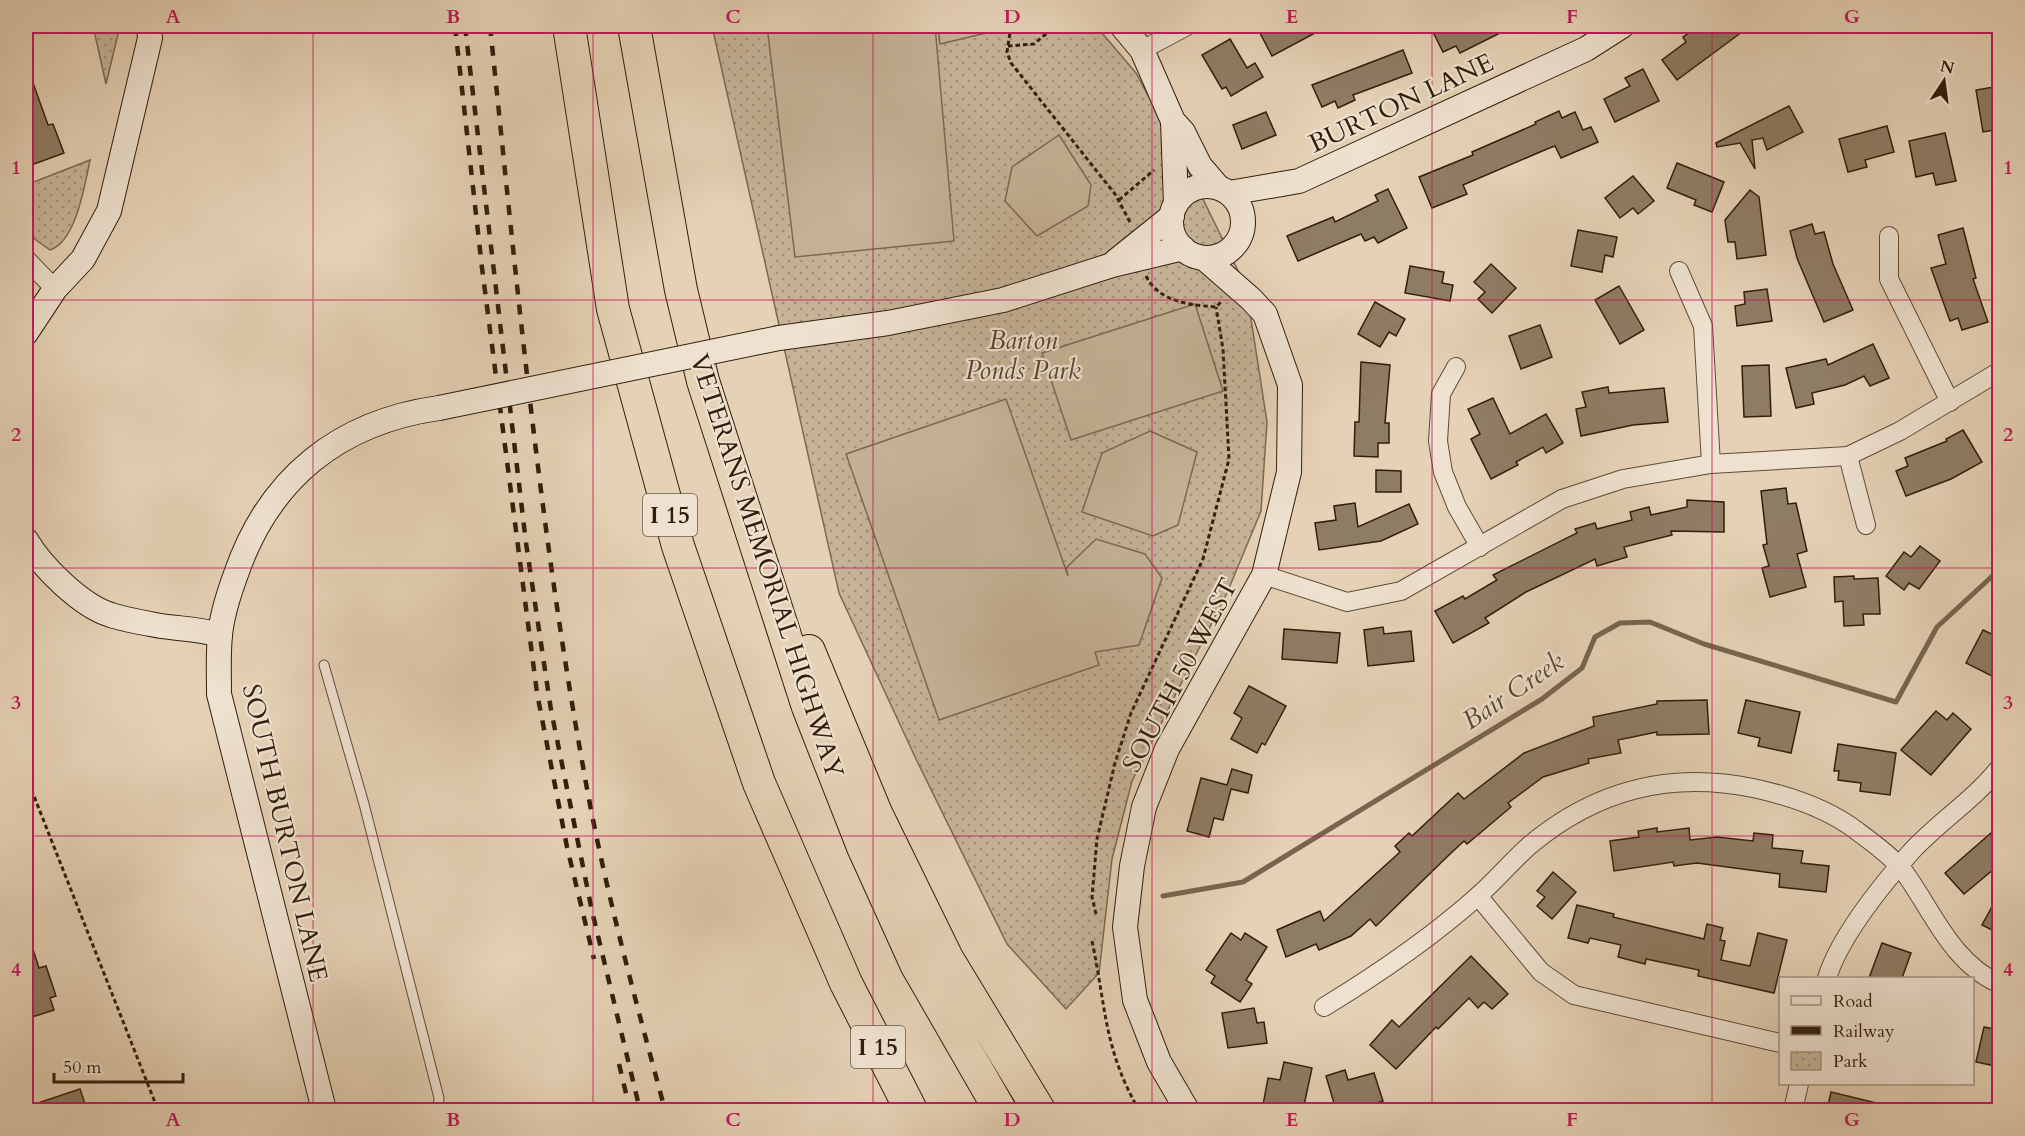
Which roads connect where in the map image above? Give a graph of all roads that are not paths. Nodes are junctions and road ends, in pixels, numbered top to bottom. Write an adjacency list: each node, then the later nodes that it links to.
1 (149, 26): 18 (street)
2 (569, 26): 37 (highway, I 15)
3 (634, 26): 24 (highway, VETERANS MEMORIAL HIGHWAY)
4 (1122, 26): 7 (street)
5 (1187, 26): 7 (street)
6 (1622, 26): 9 (street, BURTON LANE)
7 (1142, 50): 8 (street)
8 (1173, 121): 10 (street); 11 (street)
9 (1299, 182): 10 (street, BURTON LANE); 12 (street, BURTON LANE)
10 (1224, 190): 11 (street); 12 (street)
11 (1174, 210): 14 (street); 16 (street)
12 (1242, 230): 14 (street); 19 (street, SOUTH 50 WEST)
13 (1889, 237): 23 (street)
14 (1194, 253): 16 (street, SOUTH BURTON LANE); 19 (street, SOUTH 50 WEST)
15 (26, 259): 18 (street)
16 (1112, 265): 31 (street, SOUTH BURTON LANE, bridge)
17 (1678, 271): 26 (street)
18 (55, 289): 20 (street)
19 (1251, 299): 30 (street, SOUTH 50 WEST)
20 (26, 333)
21 (1456, 367): 29 (street)
22 (2000, 371): 23 (street)
23 (1950, 402): 25 (street)
24 (716, 422): 46 (highway, VETERANS MEMORIAL HIGHWAY); 47 (highway)
25 (1848, 456): 26 (street); 27 (street)
26 (1711, 464): 29 (street)
27 (1866, 525)
28 (26, 540): 31 (street)
29 (1480, 547): 30 (street)
30 (1264, 575): 48 (street, SOUTH 50 WEST)
31 (220, 635): 42 (street, SOUTH BURTON LANE)
32 (324, 665): 43 (lane)
33 (2000, 767): 34 (street)
34 (1900, 867): 35 (street); 36 (street); 38 (street)
35 (1478, 896): 39 (street); 40 (street)
36 (1828, 977)
37 (846, 983): 44 (highway); 45 (highway, I 15)
38 (2000, 984)
39 (1324, 1007)
40 (1779, 1043)
41 (1799, 1085): 49 (street)
42 (324, 1110)
43 (438, 1110)
44 (900, 1110)
45 (910, 1110)
46 (1000, 1110)
47 (1038, 1110)
48 (1187, 1110)
49 (1793, 1110)

